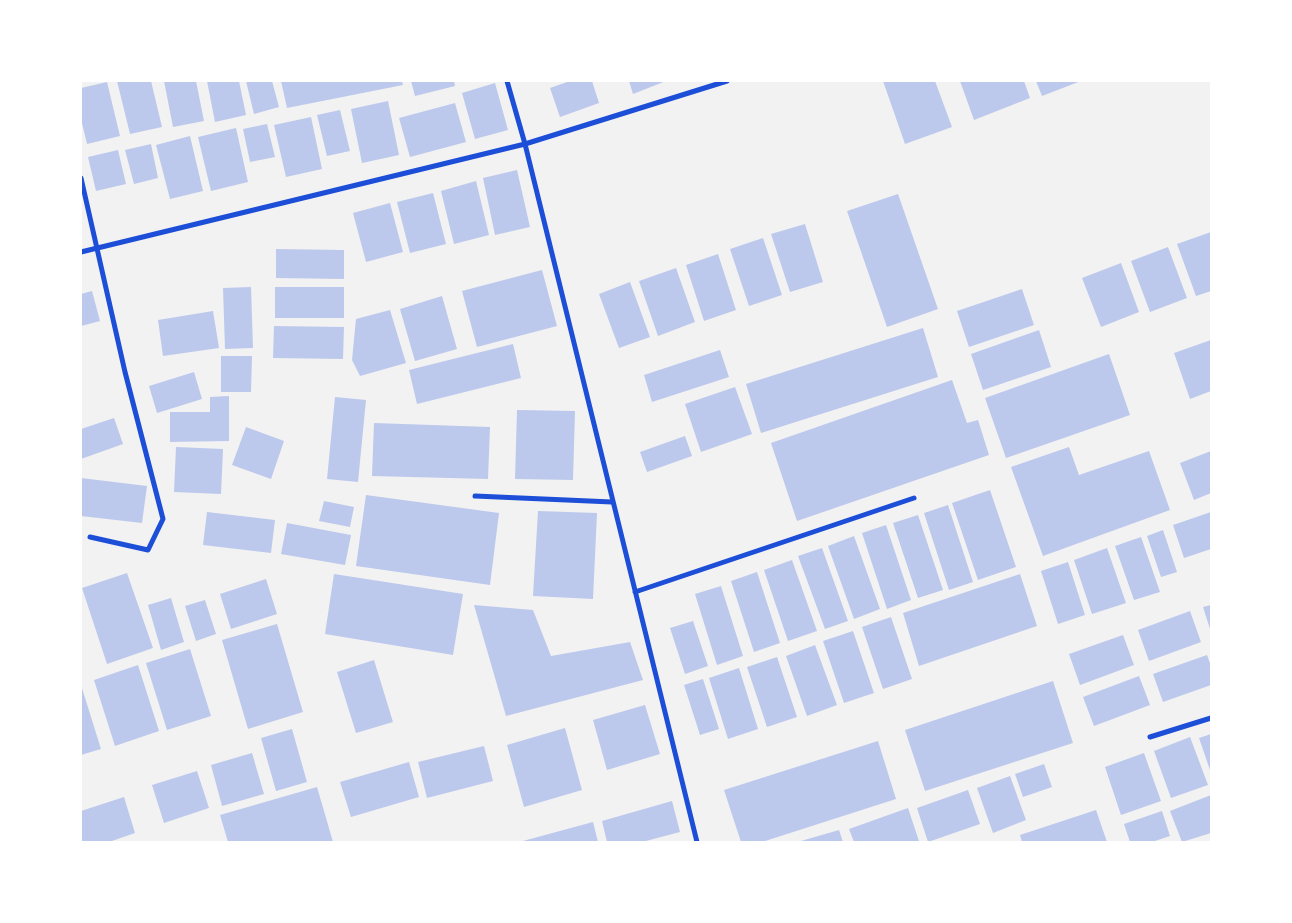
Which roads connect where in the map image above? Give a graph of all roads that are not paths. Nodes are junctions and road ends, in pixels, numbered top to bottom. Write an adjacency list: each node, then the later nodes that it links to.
1 (507, 81): 3 (street)
2 (727, 81): 3 (street)
3 (525, 144): 5 (street); 9 (street)
4 (81, 178): 5 (street)
5 (98, 248): 6 (street); 10 (street)
6 (81, 252)
7 (474, 496): 9 (street)
8 (914, 498): 11 (street)
9 (612, 502): 11 (street)
10 (90, 537)
11 (635, 592): 14 (street)
12 (1211, 718): 13 (street)
13 (1150, 737)
14 (697, 842)

